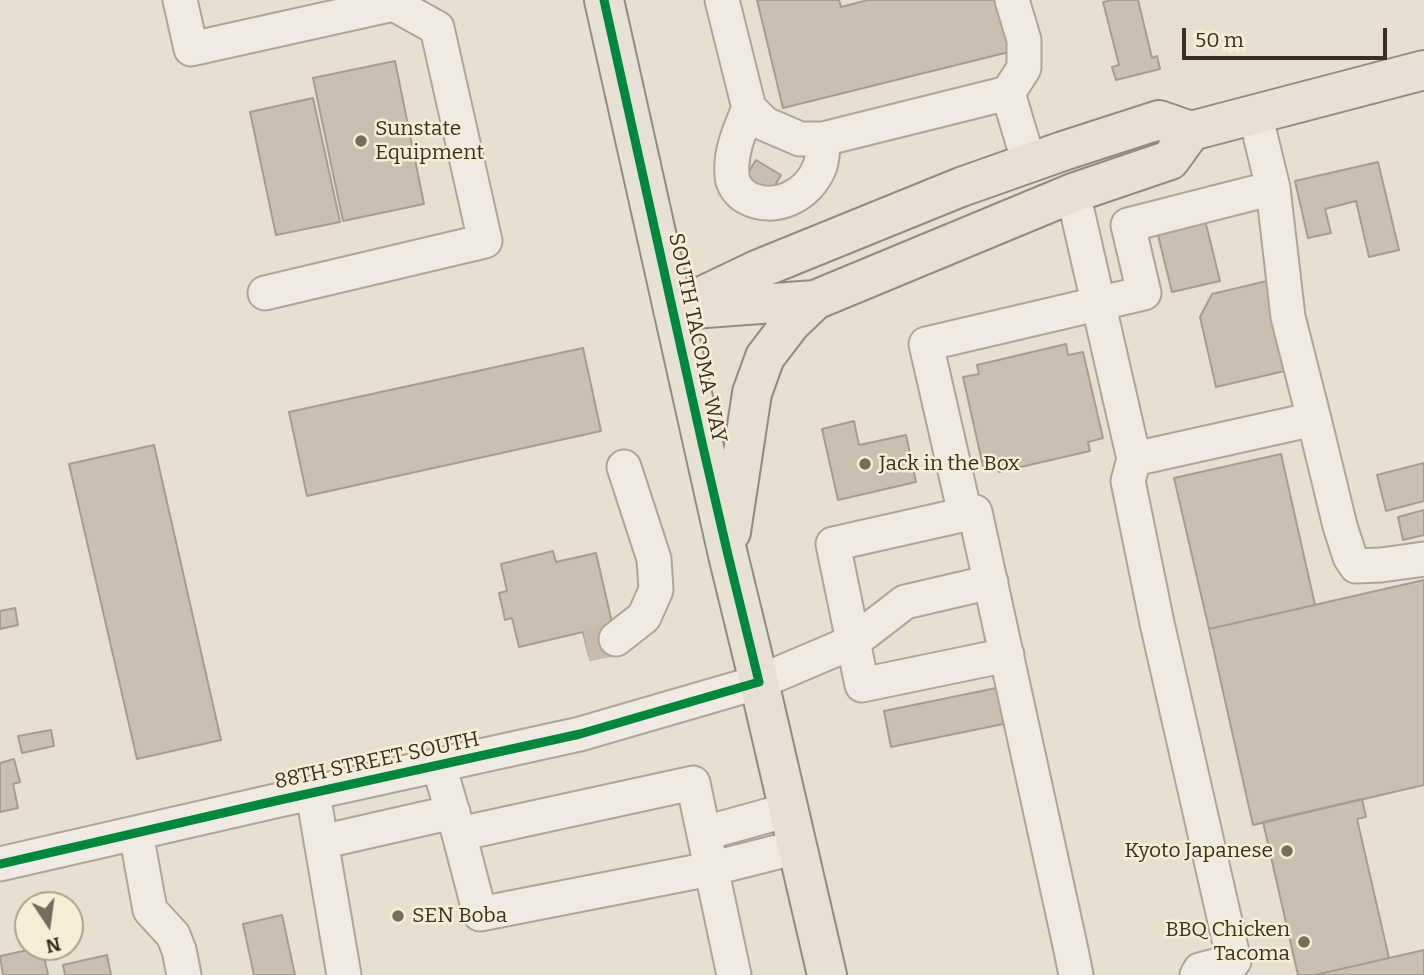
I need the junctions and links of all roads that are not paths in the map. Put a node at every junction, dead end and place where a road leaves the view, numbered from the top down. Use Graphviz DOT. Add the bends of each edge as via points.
graph roads {
  1 [pos="180,0"];
  2 [pos="722,0"];
  3 [pos="1012,0"];
  4 [pos="608,1"];
  5 [pos="394,2"];
  6 [pos="1424,70"];
  7 [pos="1008,93"];
  8 [pos="749,108"];
  9 [pos="1255,114"];
  10 [pos="1191,131"];
  11 [pos="823,139"];
  12 [pos="1029,163"];
  13 [pos="1273,188"];
  14 [pos="1073,193"];
  15 [pos="265,293"];
  16 [pos="815,300"];
  17 [pos="1099,304"];
  18 [pos="673,310"];
  19 [pos="1314,419"];
  20 [pos="1134,458"];
  21 [pos="624,467"];
  22 [pos="965,514"];
  23 [pos="728,555"];
  24 [pos="1424,559"];
  25 [pos="991,582"];
  26 [pos="615,639"];
  27 [pos="853,642"];
  28 [pos="1007,655"];
  29 [pos="760,682"];
  30 [pos="439,766"];
  31 [pos="313,793"];
  32 [pos="788,810"];
  33 [pos="456,823"];
  34 [pos="136,833"];
  35 [pos="705,833"];
  36 [pos="321,842"];
  37 [pos="797,847"];
  38 [pos="0,864"];
  39 [pos="710,869"];
  40 [pos="184,975"];
  41 [pos="344,975"];
  42 [pos="734,975"];
  43 [pos="827,975"];
  44 [pos="1076,975"];
  45 [pos="1197,975"];
  1 -- 5 [label="street" via="191,49"];
  2 -- 8 [label="street"];
  3 -- 7 [label="street" via="1024,40 1024,68"];
  4 -- 18 [label="main road, SOUTH TACOMA WAY"];
  5 -- 15 [label="street" via="437,27 485,241"];
  6 -- 9 [label="main road"];
  7 -- 11 [label="street"];
  7 -- 12 [label="street"];
  8 -- 11 [label="street" via="765,124 800,139"];
  8 -- 11 [label="street" via="734,145 732,178 740,193 756,203 783,201 806,188 820,165"];
  9 -- 10 [label="main road"];
  9 -- 13 [label="street"];
  10 -- 12 [label="main road" via="1160,120"];
  10 -- 14 [label="main road" via="1170,160"];
  12 -- 18 [label="main road" via="759,269"];
  13 -- 17 [label="street" via="1128,225 1144,292"];
  13 -- 19 [label="street" via="1289,317"];
  14 -- 16 [label="main road"];
  14 -- 17 [label="street"];
  16 -- 18 [label="main road"];
  16 -- 23 [label="main road" via="765,357 752,393"];
  17 -- 20 [label="street"];
  17 -- 22 [label="street" via="926,344"];
  18 -- 23 [label="main road, SOUTH TACOMA WAY"];
  19 -- 20 [label="street"];
  19 -- 24 [label="street" via="1339,526 1356,566"];
  20 -- 45 [label="street" via="1128,481 1234,961 1200,970"];
  21 -- 26 [label="street" via="654,559 656,590 644,618"];
  22 -- 25 [label="street" via="975,512"];
  22 -- 27 [label="street" via="833,544"];
  23 -- 29 [label="main road, SOUTH TACOMA WAY"];
  25 -- 27 [label="street, 88TH STREET SOUTH" via="905,602"];
  25 -- 28 [label="street"];
  27 -- 28 [label="street" via="862,685"];
  27 -- 29 [label="street, 88TH STREET SOUTH"];
  28 -- 44 [label="street"];
  29 -- 30 [label="street, 88TH STREET SOUTH" via="580,734"];
  29 -- 32 [label="main road, SOUTH TACOMA WAY"];
  30 -- 31 [label="street, 88TH STREET SOUTH"];
  30 -- 33 [label="street"];
  31 -- 34 [label="street, 88TH STREET SOUTH"];
  31 -- 36 [label="street"];
  32 -- 35 [label="street"];
  32 -- 37 [label="main road, SOUTH TACOMA WAY"];
  33 -- 35 [label="street" via="693,783"];
  33 -- 36 [label="street"];
  33 -- 39 [label="street" via="480,914"];
  34 -- 38 [label="street, 88TH STREET SOUTH"];
  34 -- 40 [label="street" via="150,910 173,936"];
  35 -- 39 [label="street"];
  36 -- 41 [label="street"];
  37 -- 39 [label="street"];
  37 -- 43 [label="main road, SOUTH TACOMA WAY"];
  39 -- 42 [label="street"];
}
